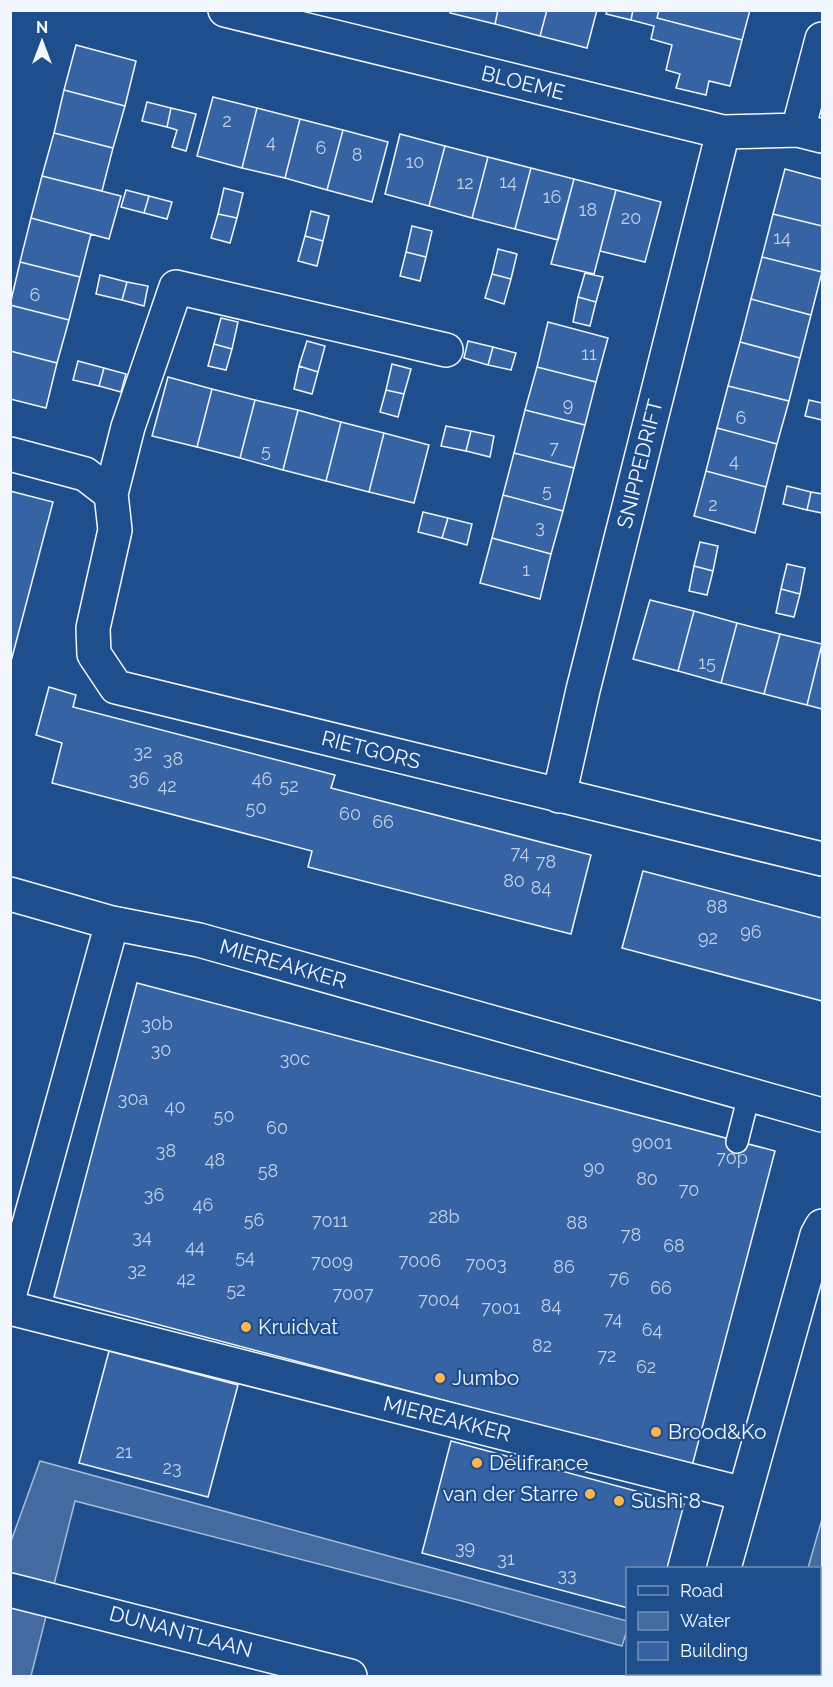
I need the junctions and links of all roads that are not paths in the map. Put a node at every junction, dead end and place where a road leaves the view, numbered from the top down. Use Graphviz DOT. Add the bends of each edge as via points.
graph roads {
  1 [pos="225,10"];
  2 [pos="822,39"];
  3 [pos="723,132"];
  4 [pos="810,133"];
  5 [pos="446,350"];
  6 [pos="10,454"];
  7 [pos="111,494"];
  8 [pos="559,796"];
  9 [pos="822,859"];
  10 [pos="10,894"];
  11 [pos="112,923"];
  12 [pos="749,1095"];
  13 [pos="822,1115"];
  14 [pos="737,1142"];
  15 [pos="822,1226"];
  16 [pos="10,1293"];
  17 [pos="10,1308"];
  18 [pos="744,1494"];
  19 [pos="725,1567"];
  20 [pos="10,1590"];
  21 [pos="303,1670"];
  22 [pos="350,1677"];
  1 -- 3 [label="street, BLOEME"];
  2 -- 4 [label="street"];
  3 -- 4 [label="street, BLOEME"];
  3 -- 8 [label="street, SNIPPEDRIFT"];
  5 -- 7 [label="street, RIETGORS" via="176,287 128,427"];
  6 -- 7 [label="street" via="85,474"];
  7 -- 8 [label="street, RIETGORS" via="115,531 93,628 94,654 116,687"];
  8 -- 9 [label="street, RIETGORS"];
  10 -- 11 [label="street, MIEREAKKER"];
  11 -- 12 [label="street, MIEREAKKER" via="199,940"];
  11 -- 16 [label="street"];
  12 -- 13 [label="street, MIEREAKKER"];
  12 -- 14 [label="lane"];
  15 -- 18 [label="street"];
  17 -- 18 [label="street, MIEREAKKER"];
  18 -- 19 [label="street"];
  20 -- 21 [label="street, DUNANTLAAN"];
  21 -- 22 [label="street, DUNANTLAAN"];
}
